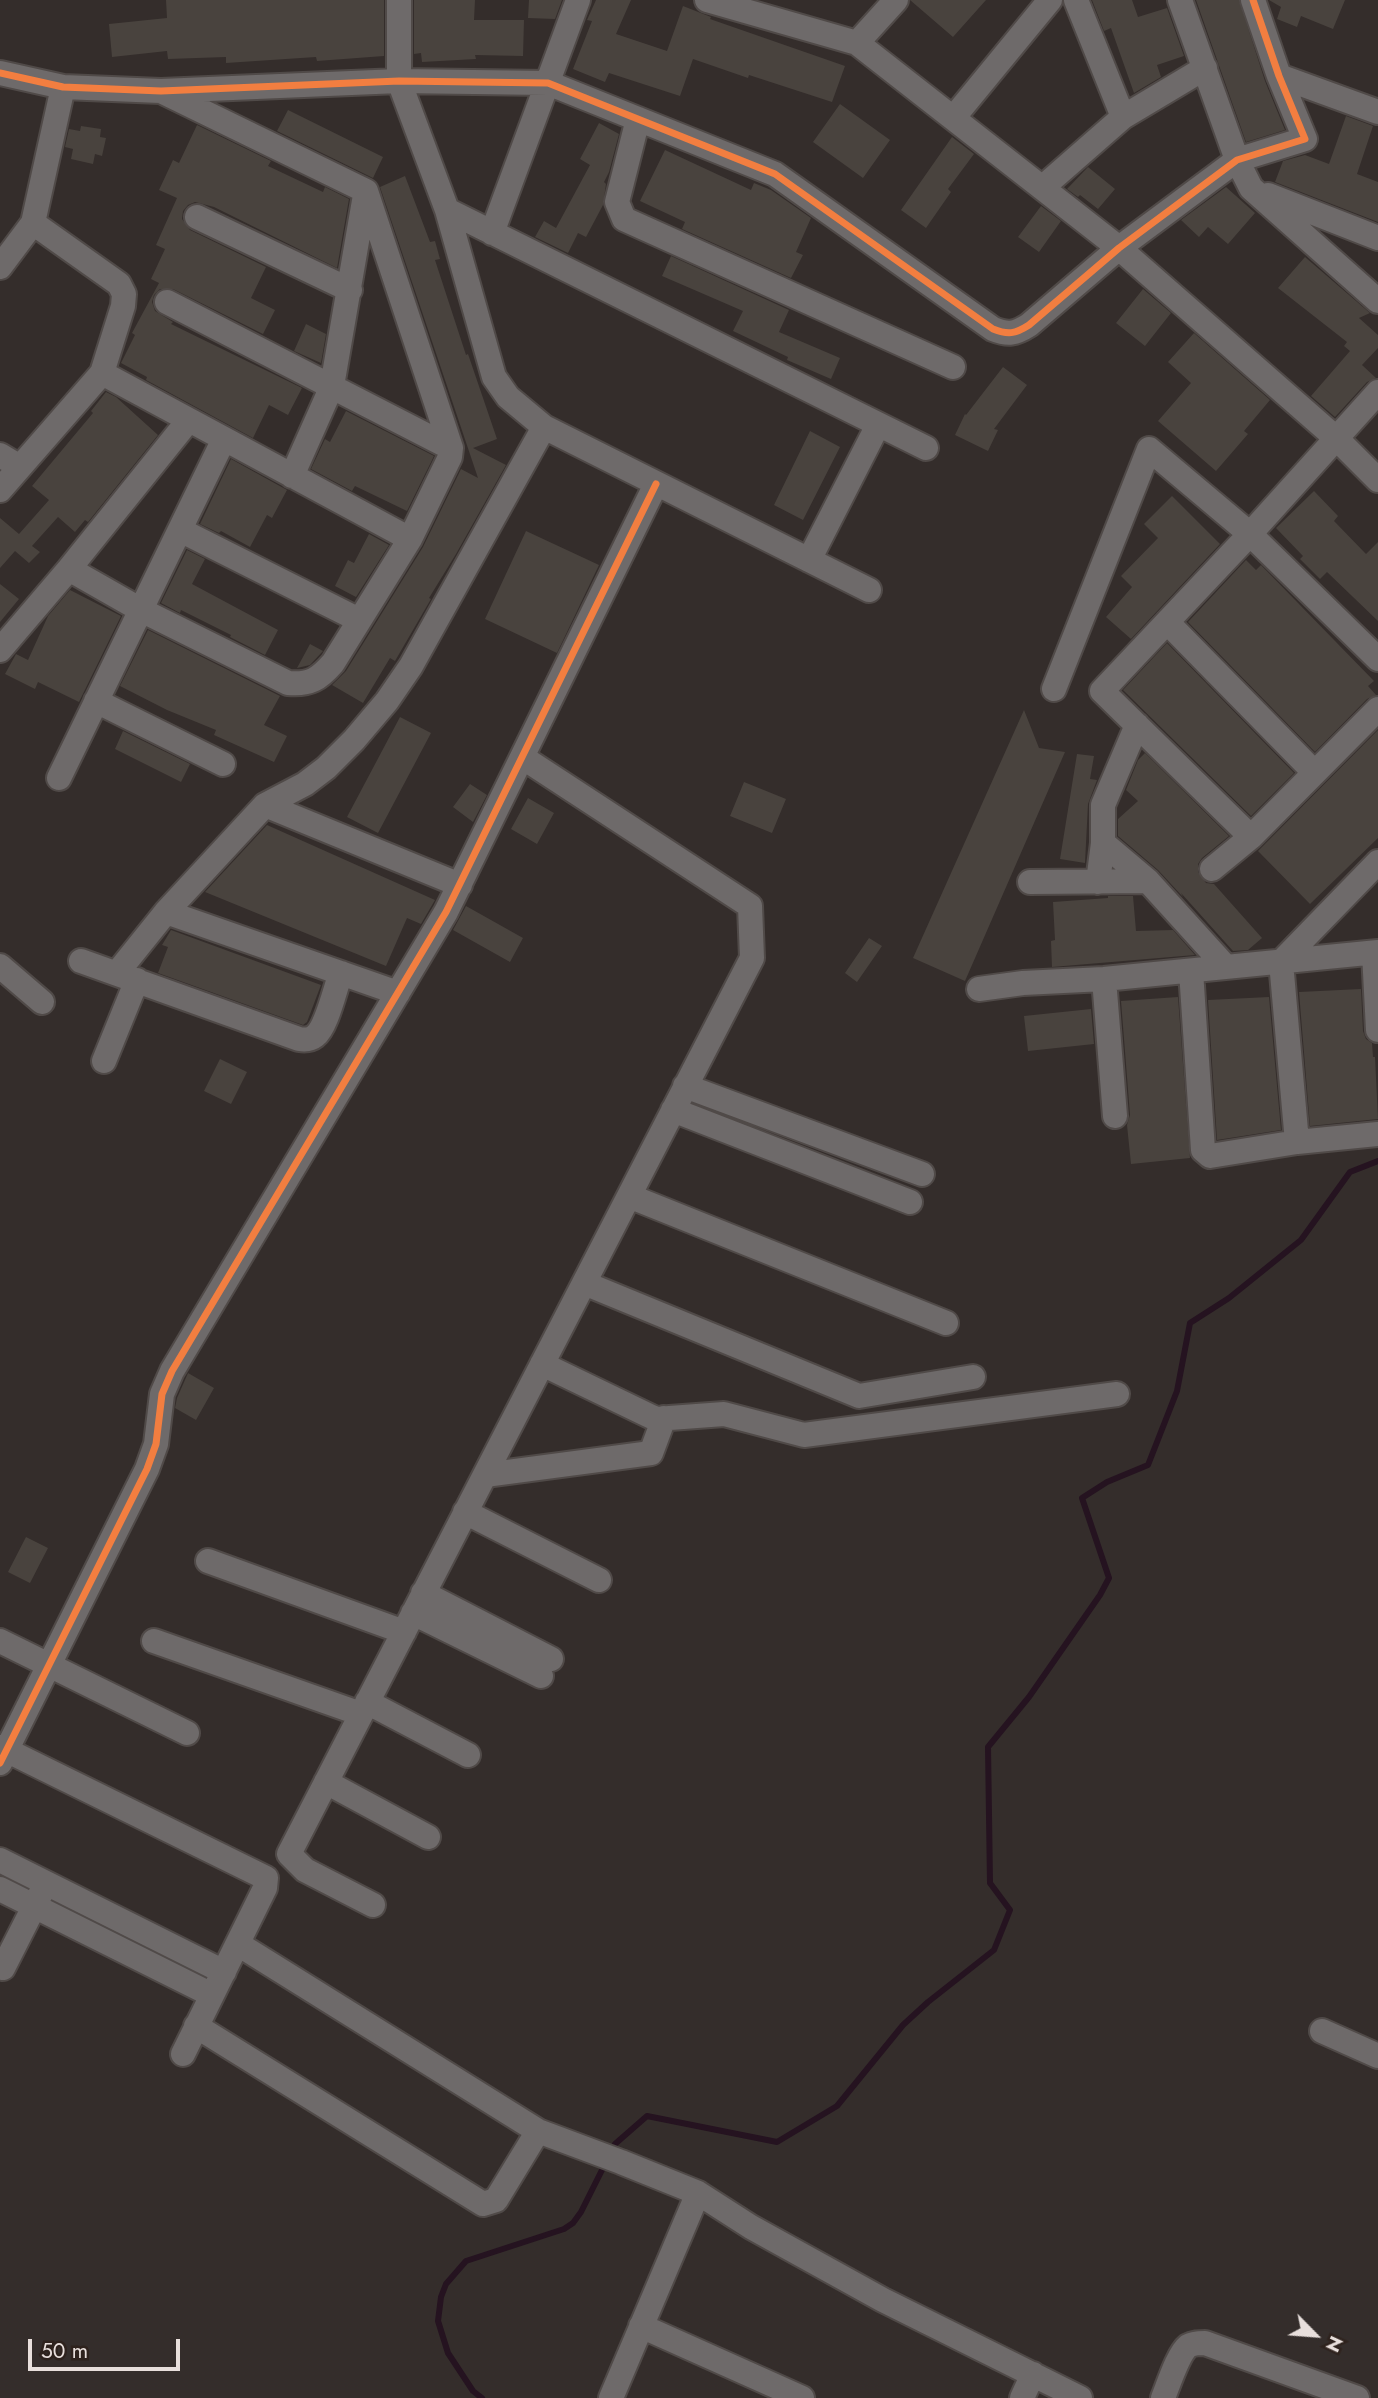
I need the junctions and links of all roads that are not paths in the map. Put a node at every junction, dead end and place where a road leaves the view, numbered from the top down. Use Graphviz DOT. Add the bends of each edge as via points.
graph roads {
  1 [pos="399,0"];
  2 [pos="578,0"];
  3 [pos="707,0"];
  4 [pos="896,0"];
  5 [pos="1050,0"];
  6 [pos="1076,0"];
  7 [pos="1180,0"];
  8 [pos="1253,0"];
  9 [pos="857,43"];
  10 [pos="1205,68"];
  11 [pos="0,73"];
  12 [pos="1279,76"];
  13 [pos="399,80"];
  14 [pos="548,83"];
  15 [pos="63,87"];
  16 [pos="161,91"];
  17 [pos="1378,112"];
  18 [pos="954,117"];
  19 [pos="1123,117"];
  20 [pos="638,119"];
  21 [pos="1237,160"];
  22 [pos="1043,187"];
  23 [pos="1251,188"];
  24 [pos="366,191"];
  25 [pos="447,210"];
  26 [pos="197,216"];
  27 [pos="33,223"];
  28 [pos="492,233"];
  29 [pos="1378,238"];
  30 [pos="1119,248"];
  31 [pos="0,267"];
  32 [pos="350,290"];
  33 [pos="1378,301"];
  34 [pos="167,302"];
  35 [pos="953,367"];
  36 [pos="102,373"];
  37 [pos="332,386"];
  38 [pos="1378,392"];
  39 [pos="188,421"];
  40 [pos="878,425"];
  41 [pos="544,427"];
  42 [pos="224,439"];
  43 [pos="1337,439"];
  44 [pos="451,448"];
  45 [pos="926,448"];
  46 [pos="10,461"];
  47 [pos="292,476"];
  48 [pos="1378,480"];
  49 [pos="656,484"];
  50 [pos="0,490"];
  51 [pos="180,530"];
  52 [pos="1250,534"];
  53 [pos="410,540"];
  54 [pos="809,560"];
  55 [pos="69,569"];
  56 [pos="869,590"];
  57 [pos="141,610"];
  58 [pos="359,620"];
  59 [pos="1167,622"];
  60 [pos="0,650"];
  61 [pos="1378,659"];
  62 [pos="1054,689"];
  63 [pos="96,701"];
  64 [pos="1378,709"];
  65 [pos="1137,725"];
  66 [pos="522,757"];
  67 [pos="223,764"];
  68 [pos="1314,772"];
  69 [pos="59,778"];
  70 [pos="265,806"];
  71 [pos="1251,837"];
  72 [pos="1103,844"];
  73 [pos="1378,862"];
  74 [pos="1212,869"];
  75 [pos="1148,881"];
  76 [pos="1030,882"];
  77 [pos="1098,882"];
  78 [pos="460,885"];
  79 [pos="166,912"];
  80 [pos="1376,952"];
  81 [pos="81,961"];
  82 [pos="1281,962"];
  83 [pos="0,966"];
  84 [pos="1226,967"];
  85 [pos="1191,971"];
  86 [pos="341,973"];
  87 [pos="127,976"];
  88 [pos="1104,979"];
  89 [pos="979,989"];
  90 [pos="398,993"];
  91 [pos="42,1002"];
  92 [pos="1378,1030"];
  93 [pos="104,1061"];
  94 [pos="685,1086"];
  95 [pos="673,1110"];
  96 [pos="1115,1116"];
  97 [pos="1378,1134"];
  98 [pos="1297,1142"];
  99 [pos="922,1174"];
  100 [pos="629,1196"];
  101 [pos="910,1202"];
  102 [pos="584,1283"];
  103 [pos="946,1323"];
  104 [pos="542,1364"];
  105 [pos="973,1377"];
  106 [pos="1117,1394"];
  107 [pos="664,1418"];
  108 [pos="485,1475"];
  109 [pos="465,1512"];
  110 [pos="208,1561"];
  111 [pos="599,1580"];
  112 [pos="413,1613"];
  113 [pos="0,1641"];
  114 [pos="154,1641"];
  115 [pos="48,1664"];
  116 [pos="546,1668"];
  117 [pos="364,1708"];
  118 [pos="187,1732"];
  119 [pos="2,1753"];
  120 [pos="468,1755"];
  121 [pos="326,1782"];
  122 [pos="428,1837"];
  123 [pos="0,1860"];
  124 [pos="46,1883"];
  125 [pos="0,1889"];
  126 [pos="373,1905"];
  127 [pos="34,1906"];
  128 [pos="238,1944"];
  129 [pos="4,1968"];
  130 [pos="224,1972"];
  131 [pos="212,1995"];
  132 [pos="196,2026"];
  133 [pos="1322,2031"];
  134 [pos="183,2054"];
  135 [pos="1378,2056"];
  136 [pos="538,2131"];
  137 [pos="698,2193"];
  138 [pos="642,2326"];
  139 [pos="1033,2374"];
  140 [pos="611,2398"];
  141 [pos="802,2398"];
  142 [pos="1022,2398"];
  143 [pos="1080,2398"];
  144 [pos="1163,2398"];
  145 [pos="1357,2398"];
  1 -- 13 [label="street"];
  2 -- 14 [label="street"];
  3 -- 9 [label="street"];
  4 -- 9 [label="street"];
  5 -- 18 [label="street"];
  6 -- 19 [label="street"];
  7 -- 10 [label="street"];
  8 -- 12 [label="street"];
  9 -- 18 [label="street"];
  10 -- 19 [label="street"];
  10 -- 21 [label="street"];
  11 -- 15 [label="street"];
  12 -- 17 [label="street"];
  12 -- 21 [label="street" via="1305,139"];
  13 -- 14 [label="street"];
  13 -- 16 [label="street"];
  13 -- 25 [label="street"];
  14 -- 20 [label="street"];
  14 -- 28 [label="street"];
  15 -- 16 [label="street"];
  15 -- 27 [label="street"];
  16 -- 24 [label="street"];
  18 -- 22 [label="street"];
  19 -- 22 [label="street"];
  20 -- 30 [label="street" via="775,174 1007,335 1029,325"];
  20 -- 35 [label="street" via="617,202 624,219"];
  21 -- 23 [label="street"];
  21 -- 30 [label="street"];
  22 -- 30 [label="street"];
  23 -- 29 [label="street"];
  23 -- 33 [label="street"];
  24 -- 32 [label="street"];
  24 -- 44 [label="street"];
  25 -- 28 [label="street"];
  25 -- 41 [label="street" via="494,377 508,397"];
  26 -- 32 [label="street"];
  27 -- 31 [label="street"];
  27 -- 36 [label="street" via="119,284 124,294"];
  28 -- 40 [label="street"];
  30 -- 43 [label="street"];
  32 -- 37 [label="street"];
  34 -- 37 [label="street"];
  36 -- 39 [label="street"];
  36 -- 46 [label="street"];
  37 -- 44 [label="street"];
  37 -- 47 [label="street"];
  38 -- 43 [label="street"];
  39 -- 42 [label="street"];
  39 -- 55 [label="street"];
  40 -- 45 [label="street"];
  40 -- 54 [label="street"];
  41 -- 49 [label="street"];
  41 -- 70 [label="street" via="387,701 326,768"];
  42 -- 47 [label="street"];
  42 -- 51 [label="street"];
  43 -- 48 [label="street"];
  43 -- 52 [label="street"];
  44 -- 53 [label="street"];
  46 -- 50 [label="street"];
  47 -- 53 [label="street"];
  49 -- 54 [label="street"];
  49 -- 66 [label="street"];
  51 -- 57 [label="street"];
  51 -- 58 [label="street"];
  52 -- 59 [label="street"];
  52 -- 61 [label="street"];
  52 -- 62 [label="street" via="1149,449"];
  53 -- 58 [label="street"];
  54 -- 56 [label="street"];
  55 -- 57 [label="street"];
  55 -- 60 [label="street"];
  57 -- 58 [label="street" via="288,684 303,685 328,669"];
  57 -- 63 [label="street"];
  59 -- 65 [label="street" via="1102,691"];
  59 -- 68 [label="street"];
  63 -- 67 [label="street"];
  63 -- 69 [label="street"];
  64 -- 68 [label="street"];
  65 -- 71 [label="street"];
  65 -- 72 [label="street" via="1103,805"];
  66 -- 78 [label="street"];
  66 -- 94 [label="street" via="750,906 752,958"];
  68 -- 71 [label="street"];
  70 -- 78 [label="street"];
  70 -- 79 [label="street"];
  71 -- 74 [label="street"];
  72 -- 75 [label="street"];
  72 -- 77 [label="street"];
  73 -- 82 [label="street"];
  75 -- 77 [label="street"];
  75 -- 84 [label="street"];
  76 -- 77 [label="street"];
  78 -- 90 [label="street"];
  79 -- 86 [label="street"];
  79 -- 87 [label="street"];
  80 -- 82 [label="street"];
  80 -- 92 [label="street"];
  81 -- 87 [label="street"];
  82 -- 84 [label="street"];
  82 -- 98 [label="street"];
  83 -- 91 [label="street"];
  84 -- 85 [label="street"];
  85 -- 88 [label="street"];
  85 -- 98 [label="street" via="1203,1150 1210,1156"];
  86 -- 87 [label="street" via="322,1027 307,1040"];
  86 -- 90 [label="street"];
  87 -- 93 [label="street"];
  88 -- 89 [label="street"];
  88 -- 96 [label="street"];
  90 -- 115 [label="street" via="172,1371 162,1394 156,1444 147,1469"];
  94 -- 95 [label="street"];
  94 -- 99 [label="street"];
  95 -- 100 [label="street"];
  95 -- 101 [label="street"];
  97 -- 98 [label="street"];
  100 -- 102 [label="street"];
  100 -- 103 [label="street"];
  102 -- 104 [label="street"];
  102 -- 105 [label="street" via="859,1396"];
  104 -- 107 [label="street" via="656,1419"];
  104 -- 108 [label="street"];
  106 -- 107 [label="street" via="804,1435 724,1414"];
  107 -- 108 [label="street" via="651,1454"];
  108 -- 109 [label="street"];
  109 -- 111 [label="street"];
  109 -- 112 [label="street"];
  110 -- 112 [label="street"];
  112 -- 116 [label="street"];
  112 -- 117 [label="street"];
  113 -- 115 [label="street"];
  114 -- 117 [label="street"];
  115 -- 118 [label="street"];
  115 -- 119 [label="street"];
  117 -- 120 [label="street"];
  117 -- 121 [label="street"];
  119 -- 128 [label="street" via="266,1878"];
  121 -- 122 [label="street"];
  121 -- 126 [label="street" via="289,1854 305,1870"];
  123 -- 124 [label="street"];
  124 -- 127 [label="street"];
  124 -- 130 [label="street"];
  125 -- 127 [label="street"];
  127 -- 129 [label="street"];
  127 -- 131 [label="street"];
  128 -- 130 [label="street"];
  128 -- 136 [label="street"];
  130 -- 131 [label="street"];
  131 -- 132 [label="street"];
  132 -- 134 [label="street"];
  132 -- 136 [label="street" via="483,2204 496,2200"];
  133 -- 135 [label="street"];
  136 -- 137 [label="street"];
  137 -- 138 [label="street"];
  137 -- 139 [label="street" via="883,2300"];
  138 -- 140 [label="street"];
  138 -- 141 [label="street"];
  139 -- 142 [label="street"];
  139 -- 143 [label="street"];
  144 -- 145 [label="street" via="1182,2354 1196,2343"];
}
